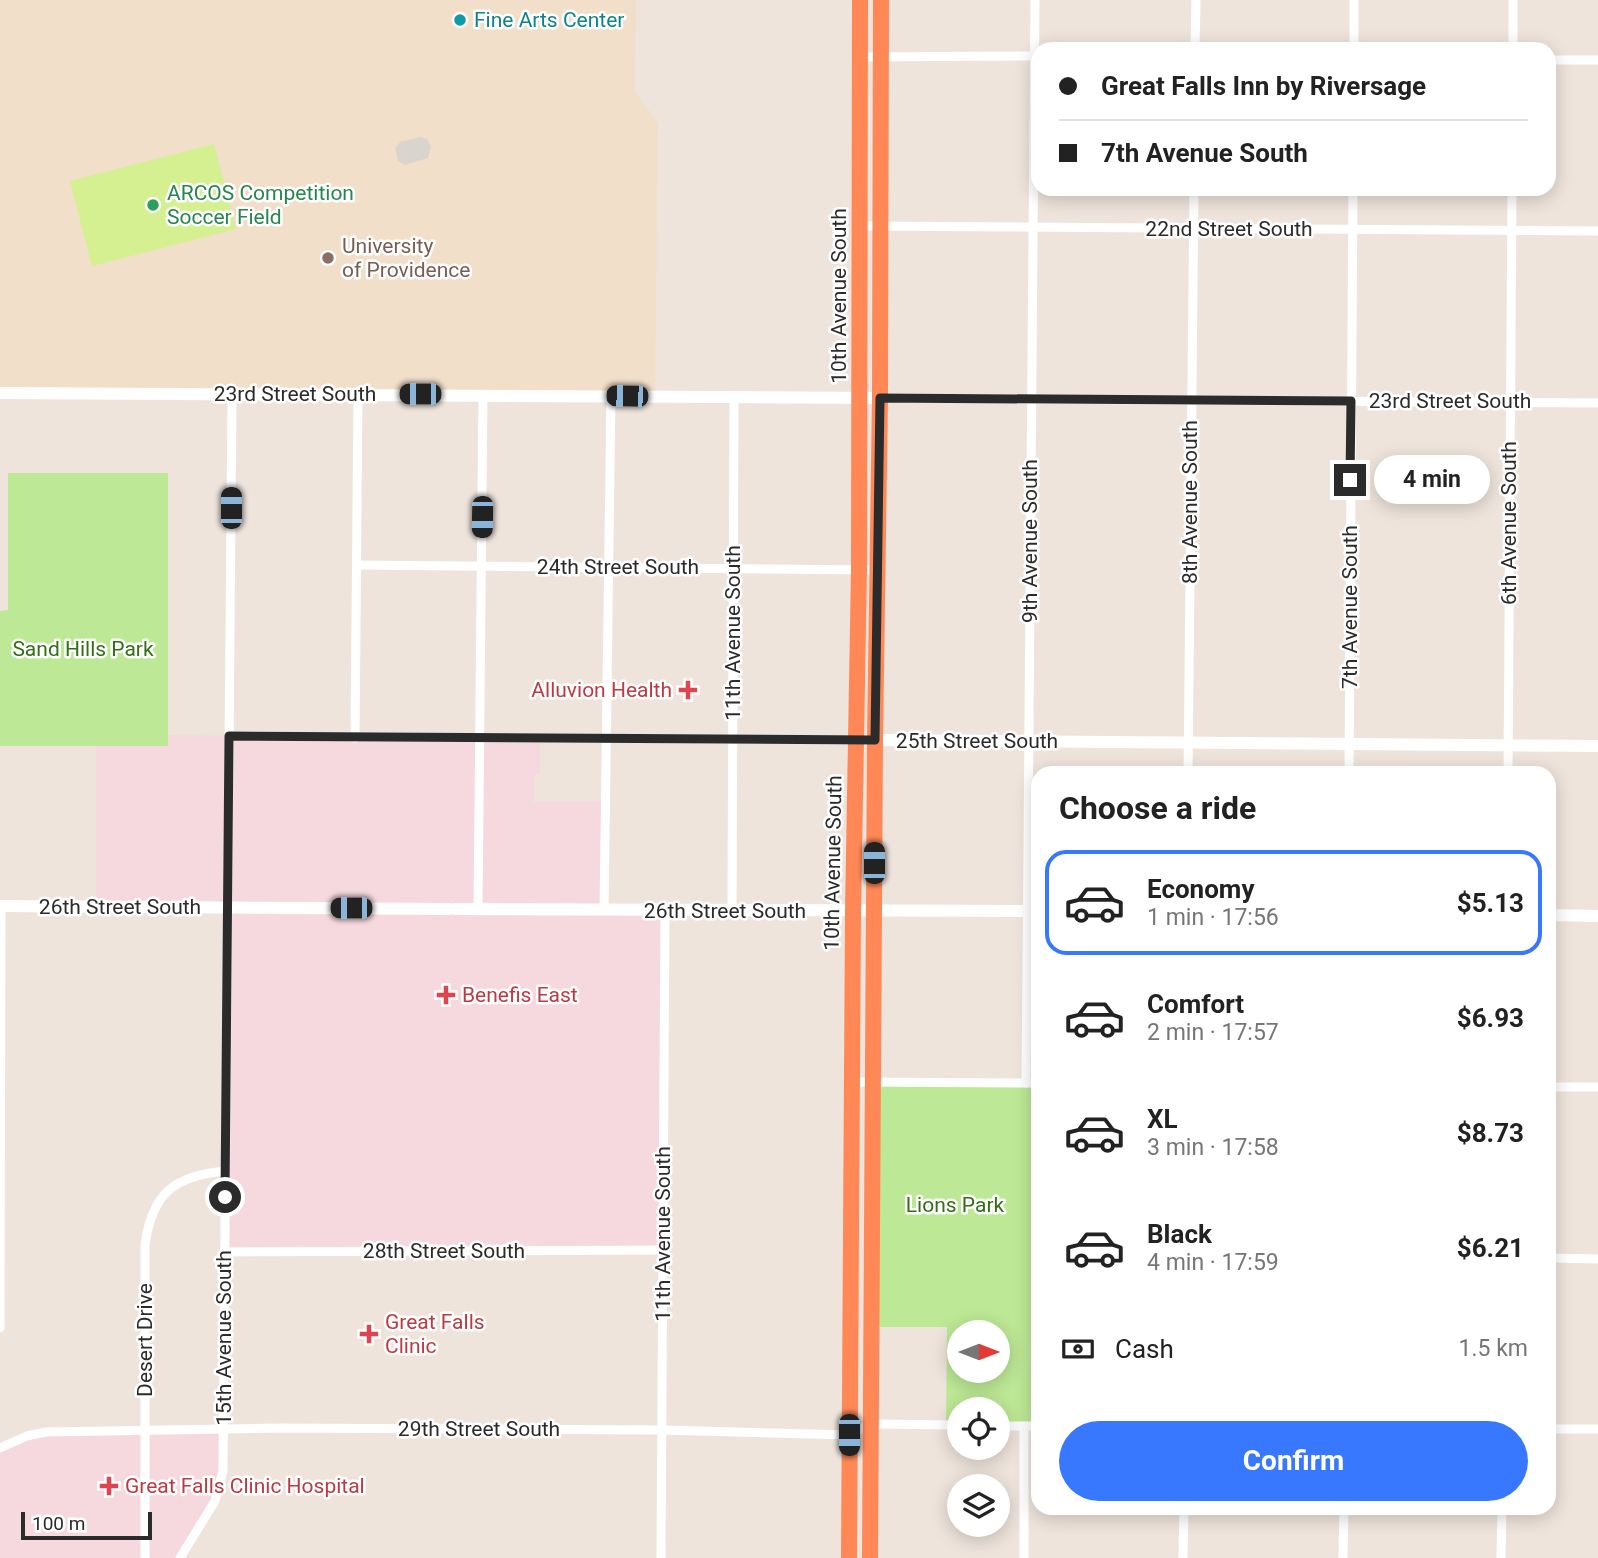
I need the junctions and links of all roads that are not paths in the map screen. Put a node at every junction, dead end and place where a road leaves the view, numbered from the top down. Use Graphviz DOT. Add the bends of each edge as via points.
graph roads {
  1 [pos="860,0"];
  2 [pos="881,0"];
  3 [pos="1035,0"];
  4 [pos="1196,0"];
  5 [pos="1354,0"];
  6 [pos="1513,0"];
  7 [pos="1036,42"];
  8 [pos="1195,42"];
  9 [pos="1354,42"];
  10 [pos="1513,42"];
  11 [pos="1031,56"];
  12 [pos="859,57"];
  13 [pos="880,57"];
  14 [pos="1556,60"];
  15 [pos="1598,60"];
  16 [pos="1034,196"];
  17 [pos="1194,196"];
  18 [pos="1353,196"];
  19 [pos="1512,196"];
  20 [pos="860,226"];
  21 [pos="880,226"];
  22 [pos="1034,226"];
  23 [pos="1353,229"];
  24 [pos="1193,230"];
  25 [pos="1511,231"];
  26 [pos="1598,231"];
  27 [pos="0,393"];
  28 [pos="232,393"];
  29 [pos="358,394"];
  30 [pos="484,395"];
  31 [pos="611,395"];
  32 [pos="734,397"];
  33 [pos="860,398"];
  34 [pos="880,398"];
  35 [pos="1031,398"];
  36 [pos="1191,398"];
  37 [pos="1351,401"];
  38 [pos="1510,402"];
  39 [pos="1598,403"];
  40 [pos="357,565"];
  41 [pos="481,566"];
  42 [pos="608,568"];
  43 [pos="734,568"];
  44 [pos="859,569"];
  45 [pos="879,570"];
  46 [pos="229,736"];
  47 [pos="355,738"];
  48 [pos="606,738"];
  49 [pos="480,739"];
  50 [pos="733,740"];
  51 [pos="875,740"];
  52 [pos="856,741"];
  53 [pos="1029,741"];
  54 [pos="1188,742"];
  55 [pos="1350,743"];
  56 [pos="1508,745"];
  57 [pos="1598,746"];
  58 [pos="1188,766"];
  59 [pos="1349,766"];
  60 [pos="1508,766"];
  61 [pos="1031,826"];
  62 [pos="1,906"];
  63 [pos="228,908"];
  64 [pos="478,909"];
  65 [pos="604,910"];
  66 [pos="665,910"];
  67 [pos="732,911"];
  68 [pos="1031,911"];
  69 [pos="853,912"];
  70 [pos="874,912"];
  71 [pos="1556,915"];
  72 [pos="1598,916"];
  73 [pos="1031,960"];
  74 [pos="0,988"];
  75 [pos="873,1081"];
  76 [pos="853,1082"];
  77 [pos="1026,1083"];
  78 [pos="1031,1083"];
  79 [pos="1556,1087"];
  80 [pos="1598,1087"];
  81 [pos="0,1117"];
  82 [pos="225,1171"];
  83 [pos="0,1248"];
  84 [pos="663,1250"];
  85 [pos="225,1252"];
  86 [pos="1556,1258"];
  87 [pos="1598,1259"];
  88 [pos="0,1328"];
  89 [pos="872,1424"];
  90 [pos="947,1425"];
  91 [pos="1010,1426"];
  92 [pos="1024,1426"];
  93 [pos="1031,1426"];
  94 [pos="1556,1429"];
  95 [pos="1598,1429"];
  96 [pos="223,1430"];
  97 [pos="661,1430"];
  98 [pos="145,1431"];
  99 [pos="849,1435"];
  100 [pos="0,1448"];
  101 [pos="1184,1515"];
  102 [pos="1344,1515"];
  103 [pos="1502,1515"];
  104 [pos="145,1558"];
  105 [pos="180,1558"];
  106 [pos="661,1558"];
  107 [pos="849,1558"];
  108 [pos="870,1558"];
  109 [pos="1024,1558"];
  110 [pos="1183,1558"];
  111 [pos="1343,1558"];
  112 [pos="1502,1558"];
  1 -- 12 [label="highway, 10th Avenue South"];
  2 -- 13 [label="highway, 10th Avenue South"];
  3 -- 7 [label="street, 9th Avenue South"];
  4 -- 8 [label="street"];
  5 -- 9 [label="street"];
  6 -- 10 [label="street"];
  11 -- 13 [label="street"];
  12 -- 13 [label="street"];
  12 -- 20 [label="highway, 10th Avenue South"];
  13 -- 21 [label="highway, 10th Avenue South"];
  14 -- 15 [label="street"];
  16 -- 22 [label="street, 9th Avenue South"];
  17 -- 24 [label="street, 8th Avenue South"];
  18 -- 23 [label="street, 7th Avenue South"];
  19 -- 25 [label="street, 6th Avenue South"];
  20 -- 21 [label="street, 22nd Street South"];
  20 -- 33 [label="highway, 10th Avenue South"];
  21 -- 22 [label="street, 22nd Street South"];
  21 -- 34 [label="highway, 10th Avenue South"];
  22 -- 24 [label="street, 22nd Street South"];
  22 -- 35 [label="street, 9th Avenue South"];
  23 -- 24 [label="street, 22nd Street South"];
  23 -- 25 [label="street, 22nd Street South"];
  23 -- 37 [label="street, 7th Avenue South"];
  24 -- 36 [label="street, 8th Avenue South"];
  25 -- 26 [label="street, 22nd Street South"];
  25 -- 38 [label="street, 6th Avenue South"];
  27 -- 28 [label="street, 23rd Street South"];
  28 -- 29 [label="street, 23rd Street South"];
  28 -- 46 [label="street, 15th Avenue South"];
  29 -- 30 [label="street, 23rd Street South"];
  29 -- 40 [label="street"];
  30 -- 31 [label="street, 23rd Street South"];
  30 -- 41 [label="street"];
  31 -- 32 [label="street, 23rd Street South"];
  31 -- 42 [label="street"];
  32 -- 33 [label="street, 23rd Street South"];
  32 -- 43 [label="street, 11th Avenue South"];
  33 -- 34 [label="street, 23rd Street South"];
  33 -- 44 [label="highway, 10th Avenue South"];
  34 -- 35 [label="street, 23rd Street South"];
  34 -- 45 [label="highway, 10th Avenue South"];
  35 -- 36 [label="street, 23rd Street South"];
  35 -- 53 [label="street, 9th Avenue South"];
  36 -- 37 [label="street, 23rd Street South"];
  36 -- 54 [label="street, 8th Avenue South"];
  37 -- 38 [label="street, 23rd Street South"];
  37 -- 55 [label="street, 7th Avenue South"];
  38 -- 39 [label="street, 23rd Street South"];
  38 -- 56 [label="street, 6th Avenue South"];
  40 -- 41 [label="street, 24th Street South"];
  40 -- 47 [label="street"];
  41 -- 42 [label="street, 24th Street South"];
  41 -- 49 [label="street"];
  42 -- 43 [label="street, 24th Street South"];
  42 -- 48 [label="street"];
  43 -- 44 [label="street, 24th Street South"];
  43 -- 50 [label="street, 11th Avenue South"];
  44 -- 45 [label="street, 24th Street South"];
  44 -- 52 [label="highway, 10th Avenue South"];
  45 -- 51 [label="highway, 10th Avenue South"];
  46 -- 47 [label="street, 25th Street South"];
  46 -- 63 [label="street, 15th Avenue South"];
  47 -- 49 [label="street, 25th Street South"];
  48 -- 49 [label="street, 25th Street South"];
  48 -- 50 [label="street, 25th Street South"];
  48 -- 65 [label="street"];
  49 -- 64 [label="street"];
  50 -- 52 [label="street, 25th Street South"];
  50 -- 67 [label="street, 11th Avenue South"];
  51 -- 52 [label="street, 25th Street South"];
  51 -- 53 [label="street, 25th Street South"];
  51 -- 70 [label="highway, 10th Avenue South"];
  52 -- 69 [label="highway, 10th Avenue South"];
  53 -- 54 [label="street, 25th Street South"];
  53 -- 61 [label="street, 9th Avenue South"];
  54 -- 55 [label="street, 25th Street South"];
  54 -- 58 [label="street, 8th Avenue South"];
  55 -- 56 [label="street, 25th Street South"];
  55 -- 59 [label="street, 7th Avenue South"];
  56 -- 57 [label="street, 25th Street South"];
  56 -- 60 [label="street, 6th Avenue South"];
  62 -- 63 [label="street, 26th Street South"];
  62 -- 74 [label="street"];
  63 -- 64 [label="street, 26th Street South"];
  63 -- 82 [label="street, 15th Avenue South"];
  64 -- 65 [label="street, 26th Street South"];
  65 -- 66 [label="street, 26th Street South"];
  66 -- 67 [label="street, 26th Street South"];
  66 -- 84 [label="street, 11th Avenue South"];
  67 -- 69 [label="street, 26th Street South"];
  68 -- 70 [label="street, 26th Street South"];
  69 -- 70 [label="street, 26th Street South"];
  69 -- 76 [label="highway, 10th Avenue South"];
  70 -- 75 [label="highway, 10th Avenue South"];
  71 -- 72 [label="street"];
  73 -- 77 [label="street, 9th Avenue South"];
  74 -- 81 [label="street"];
  75 -- 76 [label="street"];
  75 -- 77 [label="street"];
  75 -- 89 [label="highway, 10th Avenue South"];
  76 -- 99 [label="highway, 10th Avenue South"];
  77 -- 78 [label="street"];
  79 -- 80 [label="street"];
  81 -- 83 [label="street"];
  82 -- 85 [label="street, 15th Avenue South"];
  82 -- 98 [label="street, Desert Drive" via="200,1173 169,1188 148,1224"];
  83 -- 88 [label="street"];
  84 -- 85 [label="street, 28th Street South"];
  84 -- 97 [label="street, 11th Avenue South"];
  85 -- 96 [label="street, 15th Avenue South"];
  86 -- 87 [label="street"];
  89 -- 90 [label="street, 29th Street South"];
  89 -- 99 [label="street, 29th Street South"];
  89 -- 108 [label="highway, 10th Avenue South"];
  91 -- 92 [label="street"];
  92 -- 93 [label="street"];
  92 -- 109 [label="street"];
  94 -- 95 [label="street"];
  96 -- 97 [label="street, 29th Street South"];
  96 -- 98 [label="street, 29th Street South"];
  96 -- 105 [label="street, 15th Avenue South" via="223,1471 215,1501"];
  97 -- 99 [label="street, 29th Street South"];
  97 -- 106 [label="street, 11th Avenue South"];
  98 -- 100 [label="street, 29th Street South" via="46,1432"];
  98 -- 104 [label="street, Desert Drive"];
  99 -- 107 [label="highway, 10th Avenue South"];
  101 -- 110 [label="street"];
  102 -- 111 [label="street"];
  103 -- 112 [label="street"];
}
